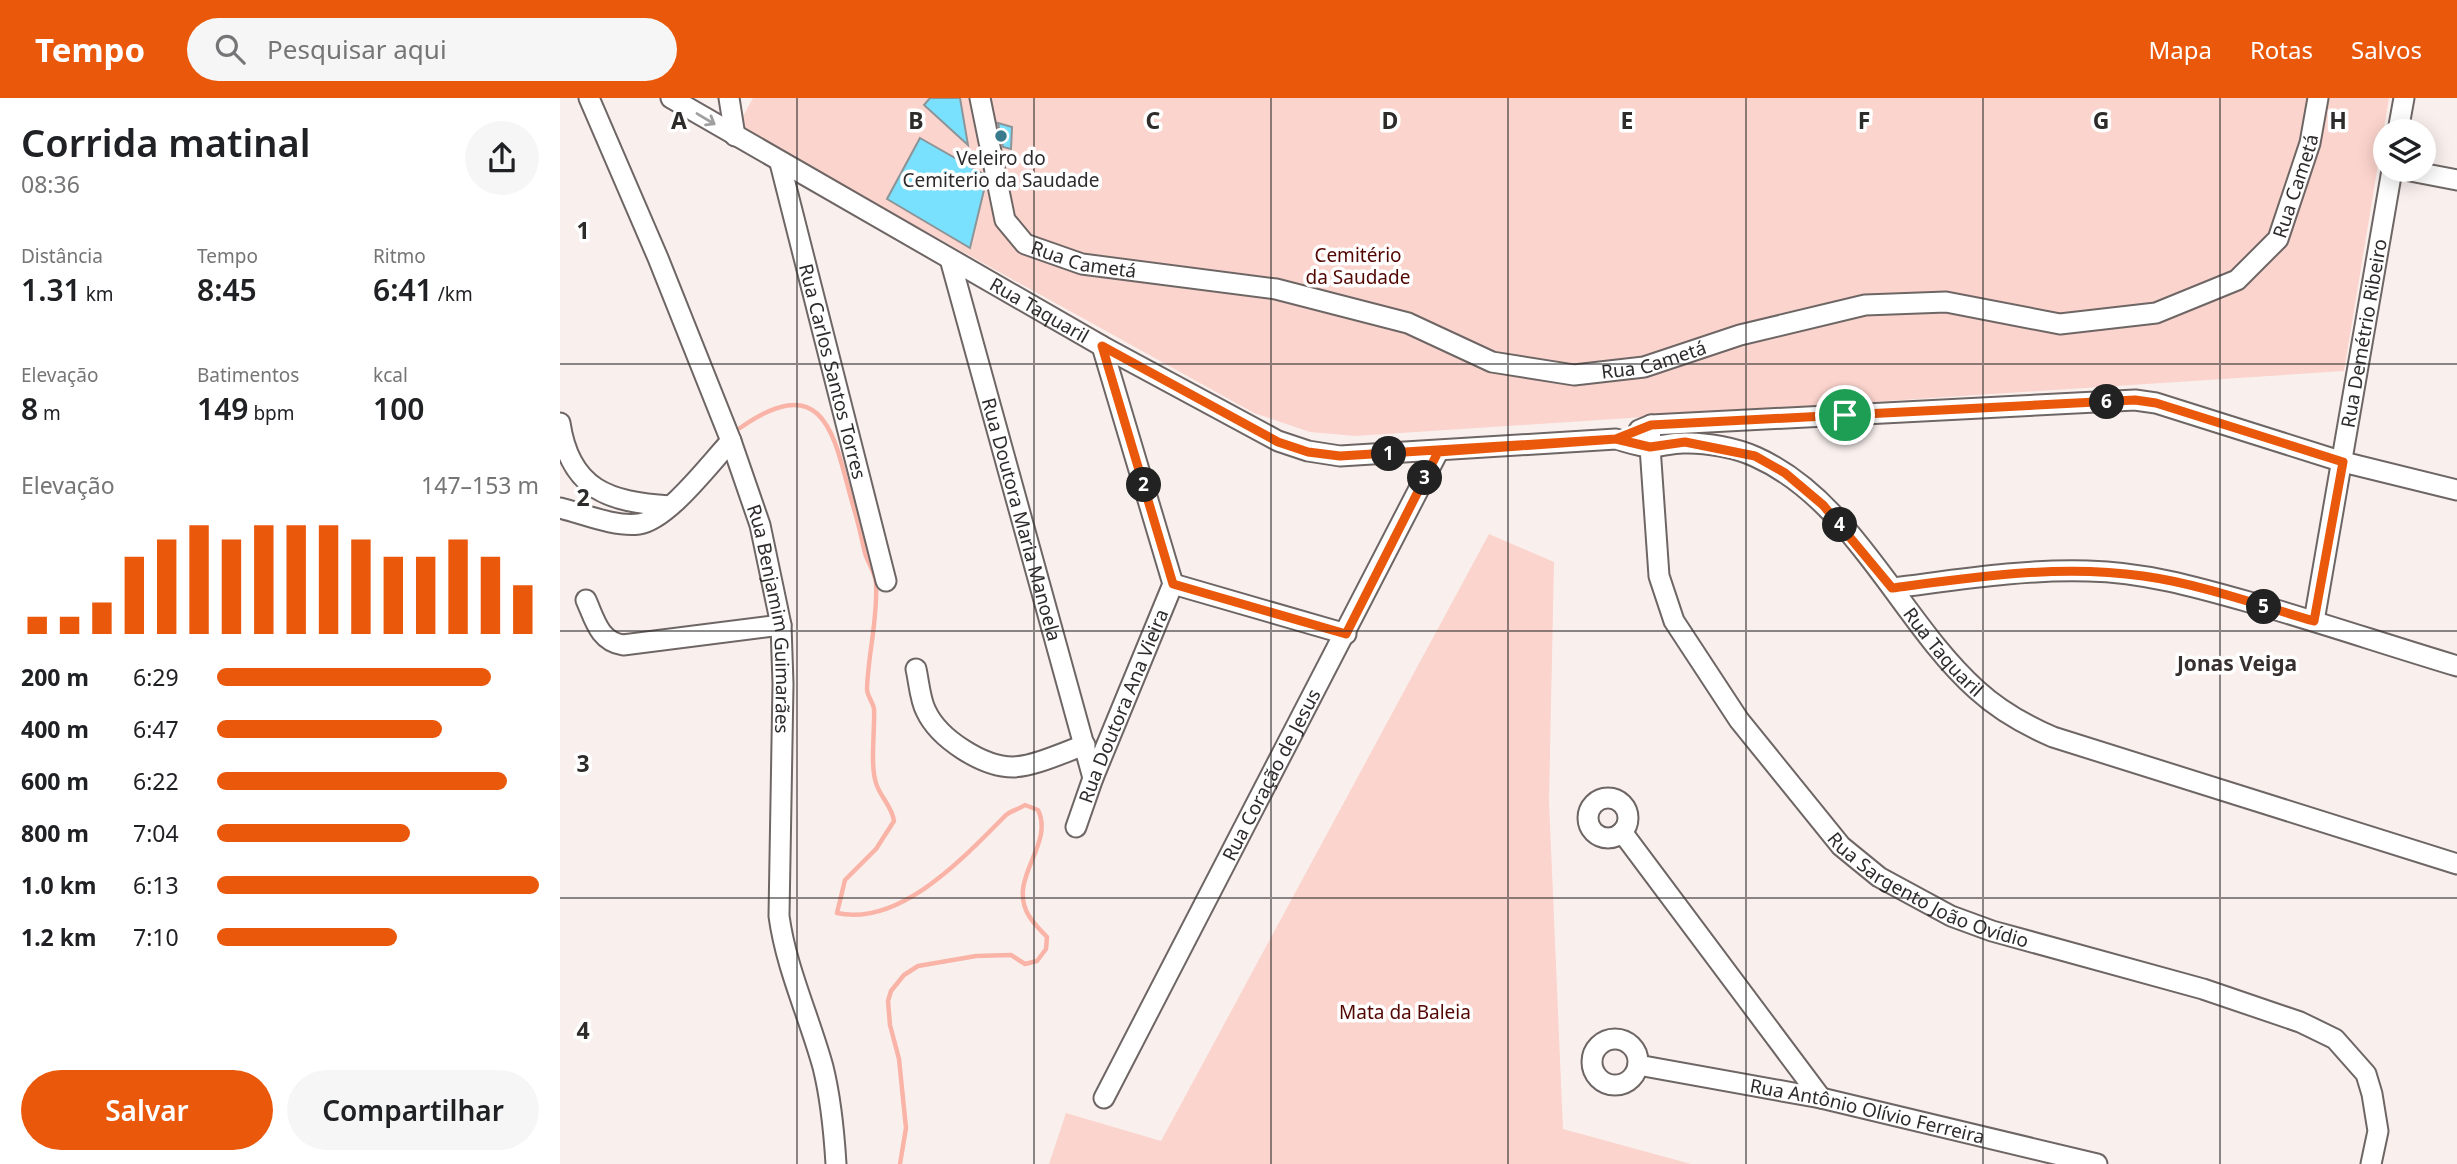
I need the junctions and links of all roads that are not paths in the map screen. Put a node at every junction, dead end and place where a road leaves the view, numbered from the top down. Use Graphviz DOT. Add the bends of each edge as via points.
graph roads {
  1 [pos="589,98"];
  2 [pos="729,98"];
  3 [pos="980,98"];
  4 [pos="2318,98"];
  5 [pos="2404,98"];
  6 [pos="680,99"];
  7 [pos="2400,119"];
  8 [pos="735,136"];
  9 [pos="780,163"];
  10 [pos="2436,176"];
  11 [pos="2457,180"];
  12 [pos="2390,182"];
  13 [pos="950,259"];
  14 [pos="1102,346"];
  15 [pos="560,423"];
  16 [pos="1651,425"];
  17 [pos="1616,439"];
  18 [pos="731,441"];
  19 [pos="1650,447"];
  20 [pos="1438,452"];
  21 [pos="2343,462"];
  22 [pos="2457,490"];
  23 [pos="670,506"];
  24 [pos="560,508"];
  25 [pos="886,580"];
  26 [pos="1173,584"];
  27 [pos="1892,588"];
  28 [pos="586,600"];
  29 [pos="2314,621"];
  30 [pos="780,625"];
  31 [pos="1346,634"];
  32 [pos="2457,666"];
  33 [pos="916,669"];
  34 [pos="1085,745"];
  35 [pos="1093,778"];
  36 [pos="1076,827"];
  37 [pos="1622,832"];
  38 [pos="2457,864"];
  39 [pos="1638,1065"];
  40 [pos="1104,1098"];
  41 [pos="1821,1098"];
  42 [pos="836,1164"];
  43 [pos="2096,1164"];
  44 [pos="2371,1164"];
  1 -- 18 [label="street, Rua Benjamim Guimarães"];
  2 -- 8 [label="street"];
  3 -- 4 [label="street, Rua Cametá" via="1005,220 1025,244 1082,264 1276,289 1408,323 1492,362 1574,375 1644,367 1740,335 1864,305 1946,302 2060,324 2157,313 2237,280 2278,239 2310,143"];
  5 -- 7 [label="street"];
  6 -- 8 [label="street, Rua Taquaril, one-way"];
  8 -- 9 [label="street, Rua Taquaril"];
  9 -- 13 [label="street, Rua Taquaril"];
  9 -- 25 [label="street, Rua Carlos Santos Torres"];
  10 -- 11 [label="street"];
  12 -- 21 [label="street, Rua Demétrio Ribeiro"];
  13 -- 14 [label="street, Rua Taquaril"];
  13 -- 34 [label="street, Rua Doutora Maria Manoela"];
  14 -- 20 [label="street, Rua Taquaril" via="1278,442 1308,452 1340,456"];
  14 -- 26 [label="street"];
  15 -- 23 [label="street" via="571,466 587,483 636,504"];
  16 -- 17 [label="street"];
  16 -- 19 [label="street, Rua Sargento João Ovídio"];
  16 -- 21 [label="street" via="2135,400"];
  17 -- 19 [label="street, Rua Taquaril"];
  17 -- 20 [label="street, Rua Taquaril"];
  18 -- 23 [label="street"];
  18 -- 30 [label="street, Rua Benjamim Guimarães" via="760,525"];
  19 -- 27 [label="street, Rua Taquaril" via="1685,442 1755,456 1785,473 1823,505"];
  19 -- 44 [label="street, Rua Sargento João Ovídio" via="1660,576 1674,621 1739,720 1841,846 1879,877 1951,916 2203,989 2335,1039 2366,1074 2372,1094 2378,1131"];
  20 -- 31 [label="street, Rua Coração de Jesus"];
  21 -- 22 [label="street"];
  21 -- 29 [label="street, Rua Demétrio Ribeiro"];
  23 -- 24 [label="street" via="641,524 616,523"];
  26 -- 31 [label="street"];
  26 -- 35 [label="street, Rua Doutora Ana Vieira"];
  27 -- 29 [label="street" via="2038,571 2089,571 2162,579"];
  27 -- 38 [label="street, Rua Taquaril" via="1931,641 1975,689 2022,724"];
  28 -- 30 [label="street" via="602,636 623,645"];
  29 -- 32 [label="street"];
  30 -- 42 [label="street, Rua Benjamim Guimarães" via="779,916 823,1067 833,1112"];
  31 -- 40 [label="street, Rua Coração de Jesus"];
  33 -- 34 [label="street" via="926,712 974,757 992,765 1016,767"];
  34 -- 35 [label="street, Rua Doutora Maria Manoela"];
  35 -- 36 [label="street, Rua Doutora Ana Vieira"];
  37 -- 41 [label="street"];
  39 -- 41 [label="street, Rua Antônio Olívio Ferreira"];
  41 -- 43 [label="street, Rua Antônio Olívio Ferreira"];
}
